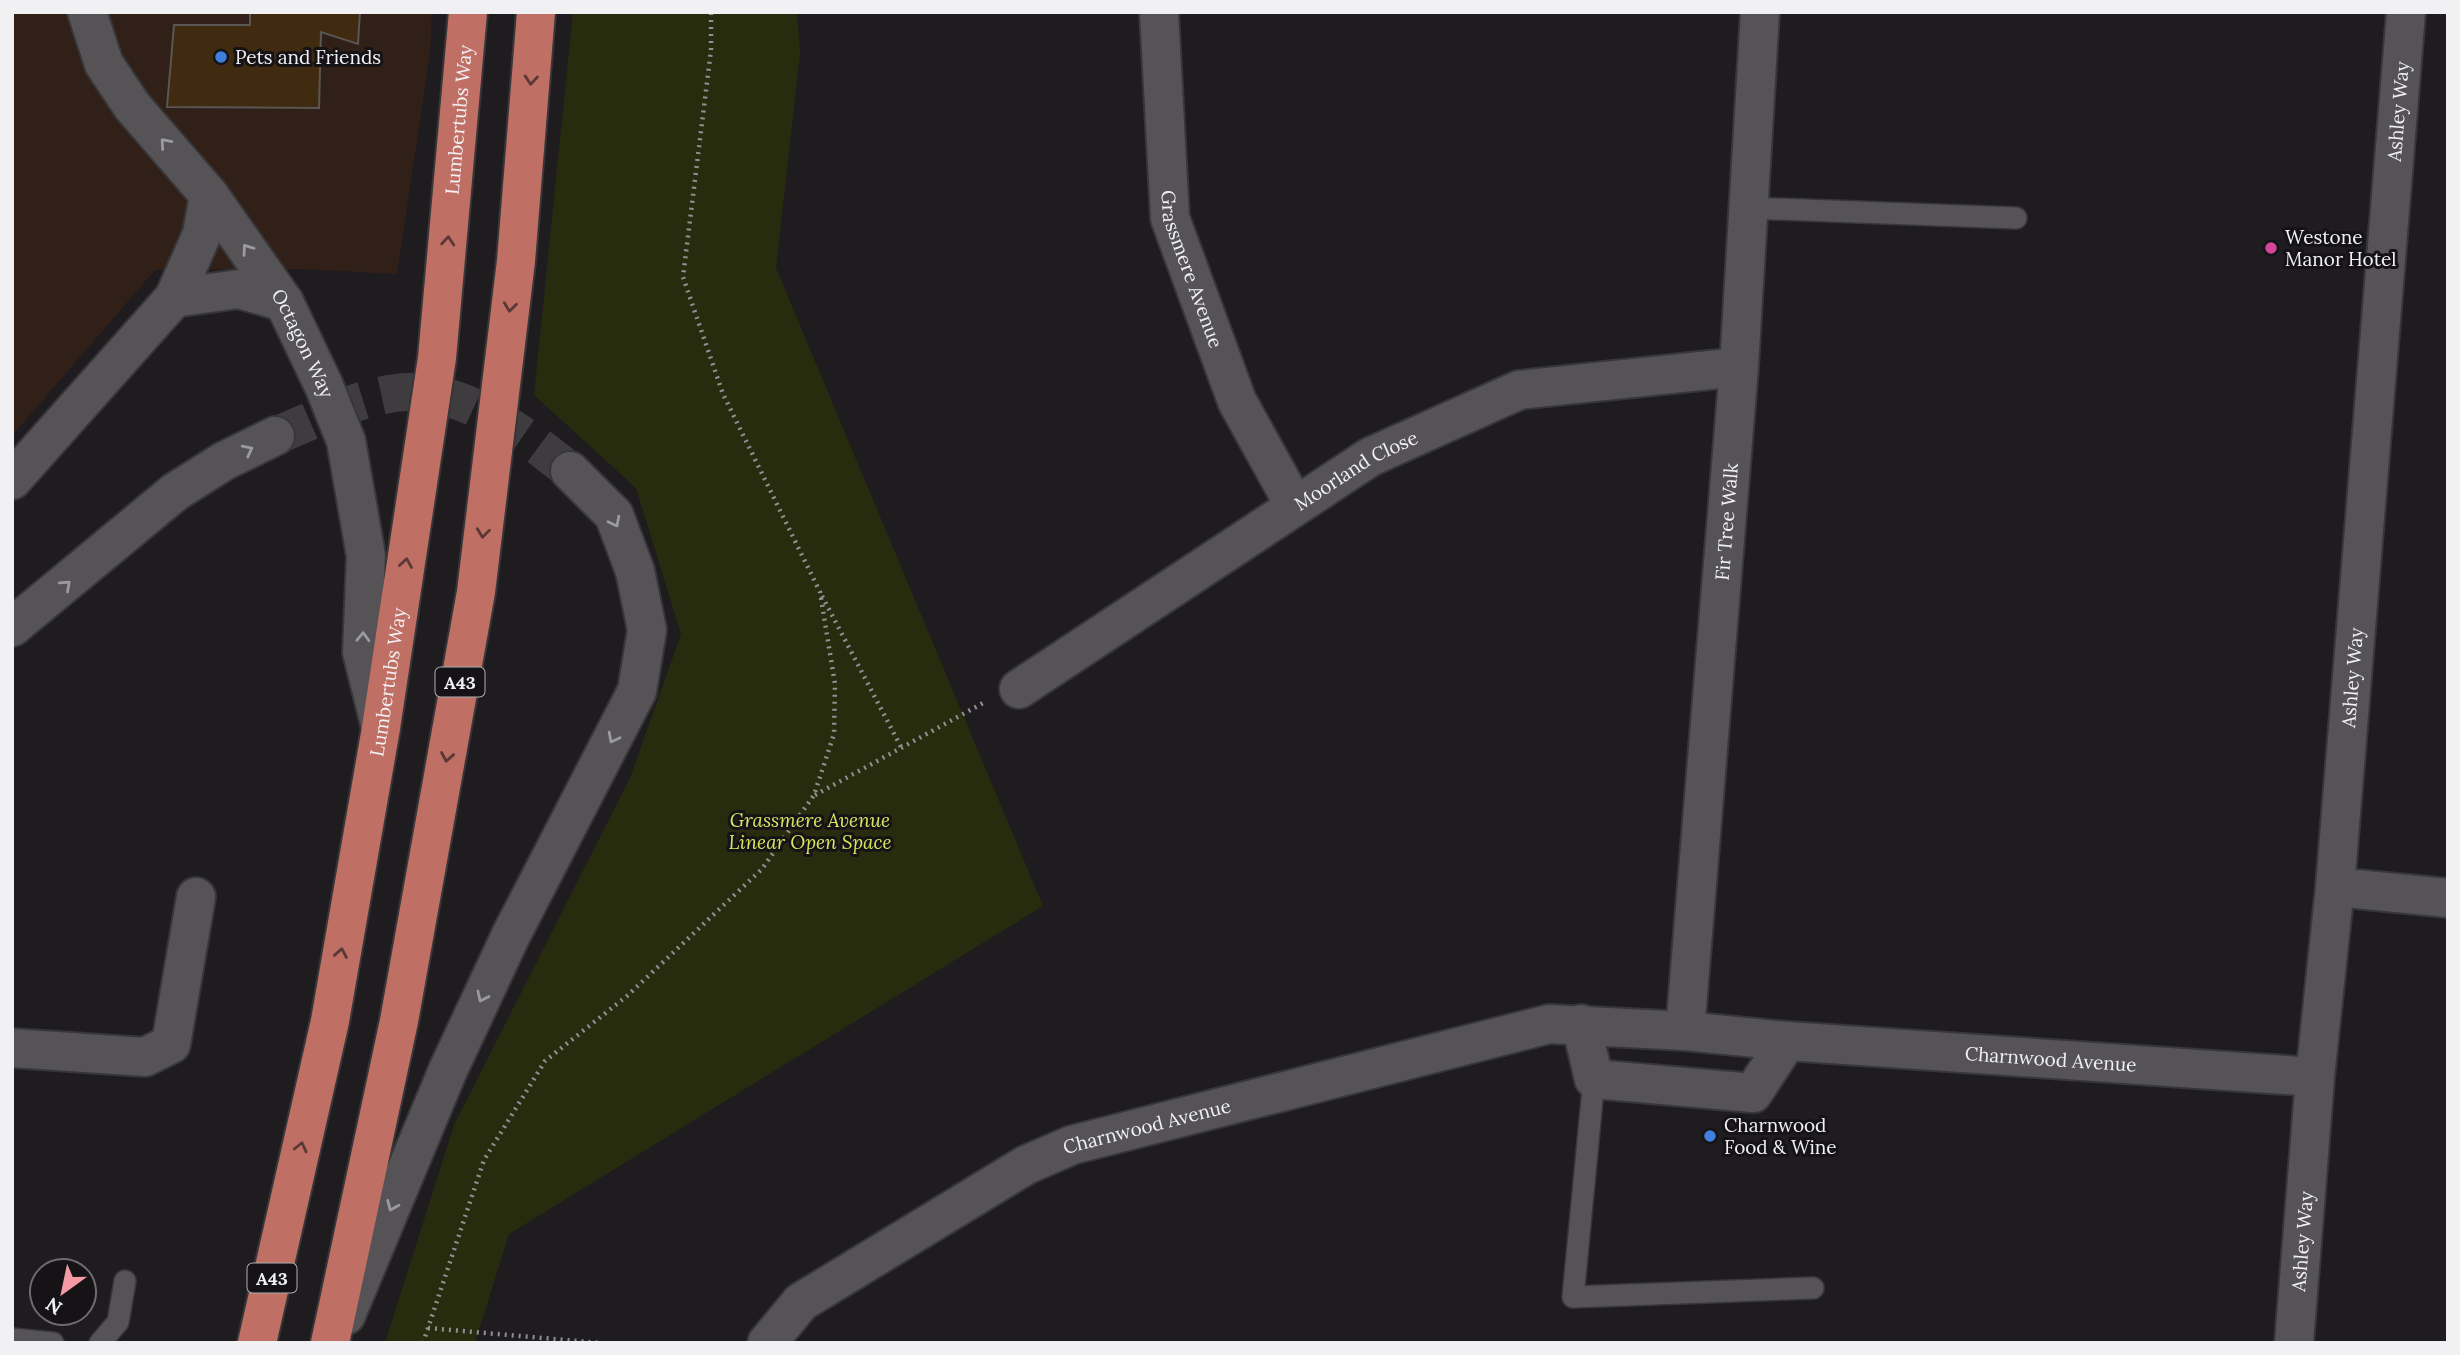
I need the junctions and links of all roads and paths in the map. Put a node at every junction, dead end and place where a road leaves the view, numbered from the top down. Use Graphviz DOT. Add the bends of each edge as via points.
graph roads {
  1 [pos="87,12"];
  2 [pos="468,12"];
  3 [pos="536,12"];
  4 [pos="711,12"];
  5 [pos="1159,12"];
  6 [pos="1760,12"];
  7 [pos="2406,12"];
  8 [pos="209,195"];
  9 [pos="1749,208"];
  10 [pos="2016,218"];
  11 [pos="174,298"];
  12 [pos="284,302"];
  13 [pos="1739,367"];
  14 [pos="275,436"];
  15 [pos="570,471"];
  16 [pos="12,480"];
  17 [pos="1296,506"];
  18 [pos="820,592"];
  19 [pos="12,627"];
  20 [pos="1019,689"];
  21 [pos="381,728"];
  22 [pos="901,747"];
  23 [pos="814,796"];
  24 [pos="2335,887"];
  25 [pos="196,897"];
  26 [pos="2448,898"];
  27 [pos="1581,1024"];
  28 [pos="1685,1031"];
  29 [pos="1787,1041"];
  30 [pos="12,1048"];
  31 [pos="2315,1077"];
  32 [pos="1594,1079"];
  33 [pos="125,1281"];
  34 [pos="1813,1288"];
  35 [pos="428,1328"];
  36 [pos="12,1339"];
  37 [pos="53,1343"];
  38 [pos="100,1343"];
  39 [pos="257,1343"];
  40 [pos="333,1343"];
  41 [pos="423,1343"];
  42 [pos="600,1343"];
  43 [pos="767,1343"];
  44 [pos="2294,1343"];
  8 -- 1 [label="street, Octagon Way, one-way" via="132,106 104,64"];
  21 -- 2 [label="highway, Lumbertubs Way / A43, one-way" via="437,358"];
  3 -- 40 [label="highway, A43, one-way" via="516,261 476,592 399,1021"];
  4 -- 18 [label="path" via="683,276 723,394"];
  5 -- 17 [label="street, Grassmere Avenue" via="1170,218 1237,401"];
  6 -- 9 [label="street, Fir Tree Walk"];
  7 -- 24 [label="street, Ashley Way"];
  8 -- 11 [label="street" via="202,234"];
  12 -- 8 [label="street, Octagon Way, one-way"];
  9 -- 10 [label="lane"];
  9 -- 13 [label="street, Fir Tree Walk"];
  11 -- 12 [label="street" via="239,289"];
  11 -- 16 [label="street"];
  21 -- 12 [label="street, Octagon Way, one-way" via="362,652 366,556 346,441"];
  13 -- 17 [label="street, Moorland Close" via="1519,390 1370,457"];
  13 -- 28 [label="street, Fir Tree Walk"];
  19 -- 14 [label="street, one-way" via="175,492"];
  15 -- 40 [label="street, one-way" via="614,515 635,571 647,630 637,691 511,935 448,1070"];
  17 -- 20 [label="street, Moorland Close"];
  18 -- 22 [label="path"];
  18 -- 23 [label="path" via="835,696 834,734"];
  20 -- 22 [label="path" via="978,704"];
  39 -- 21 [label="highway, Lumbertubs Way / A43, one-way" via="330,1021"];
  22 -- 23 [label="path"];
  23 -- 35 [label="path" via="762,869 702,929 545,1061 484,1160"];
  24 -- 26 [label="street"];
  24 -- 31 [label="street, Ashley Way"];
  25 -- 30 [label="street" via="171,1044 145,1057"];
  27 -- 28 [label="street, Charnwood Avenue"];
  27 -- 32 [label="street"];
  27 -- 43 [label="street, Charnwood Avenue" via="1549,1024 1072,1144 1026,1165 801,1302"];
  28 -- 29 [label="street, Charnwood Avenue"];
  29 -- 31 [label="street, Charnwood Avenue"];
  29 -- 32 [label="street" via="1753,1093"];
  31 -- 44 [label="street, Ashley Way"];
  32 -- 34 [label="lane" via="1573,1297"];
  33 -- 38 [label="lane" via="118,1322"];
  35 -- 41 [label="path"];
  35 -- 42 [label="path"];
  36 -- 37 [label="lane"];
}
